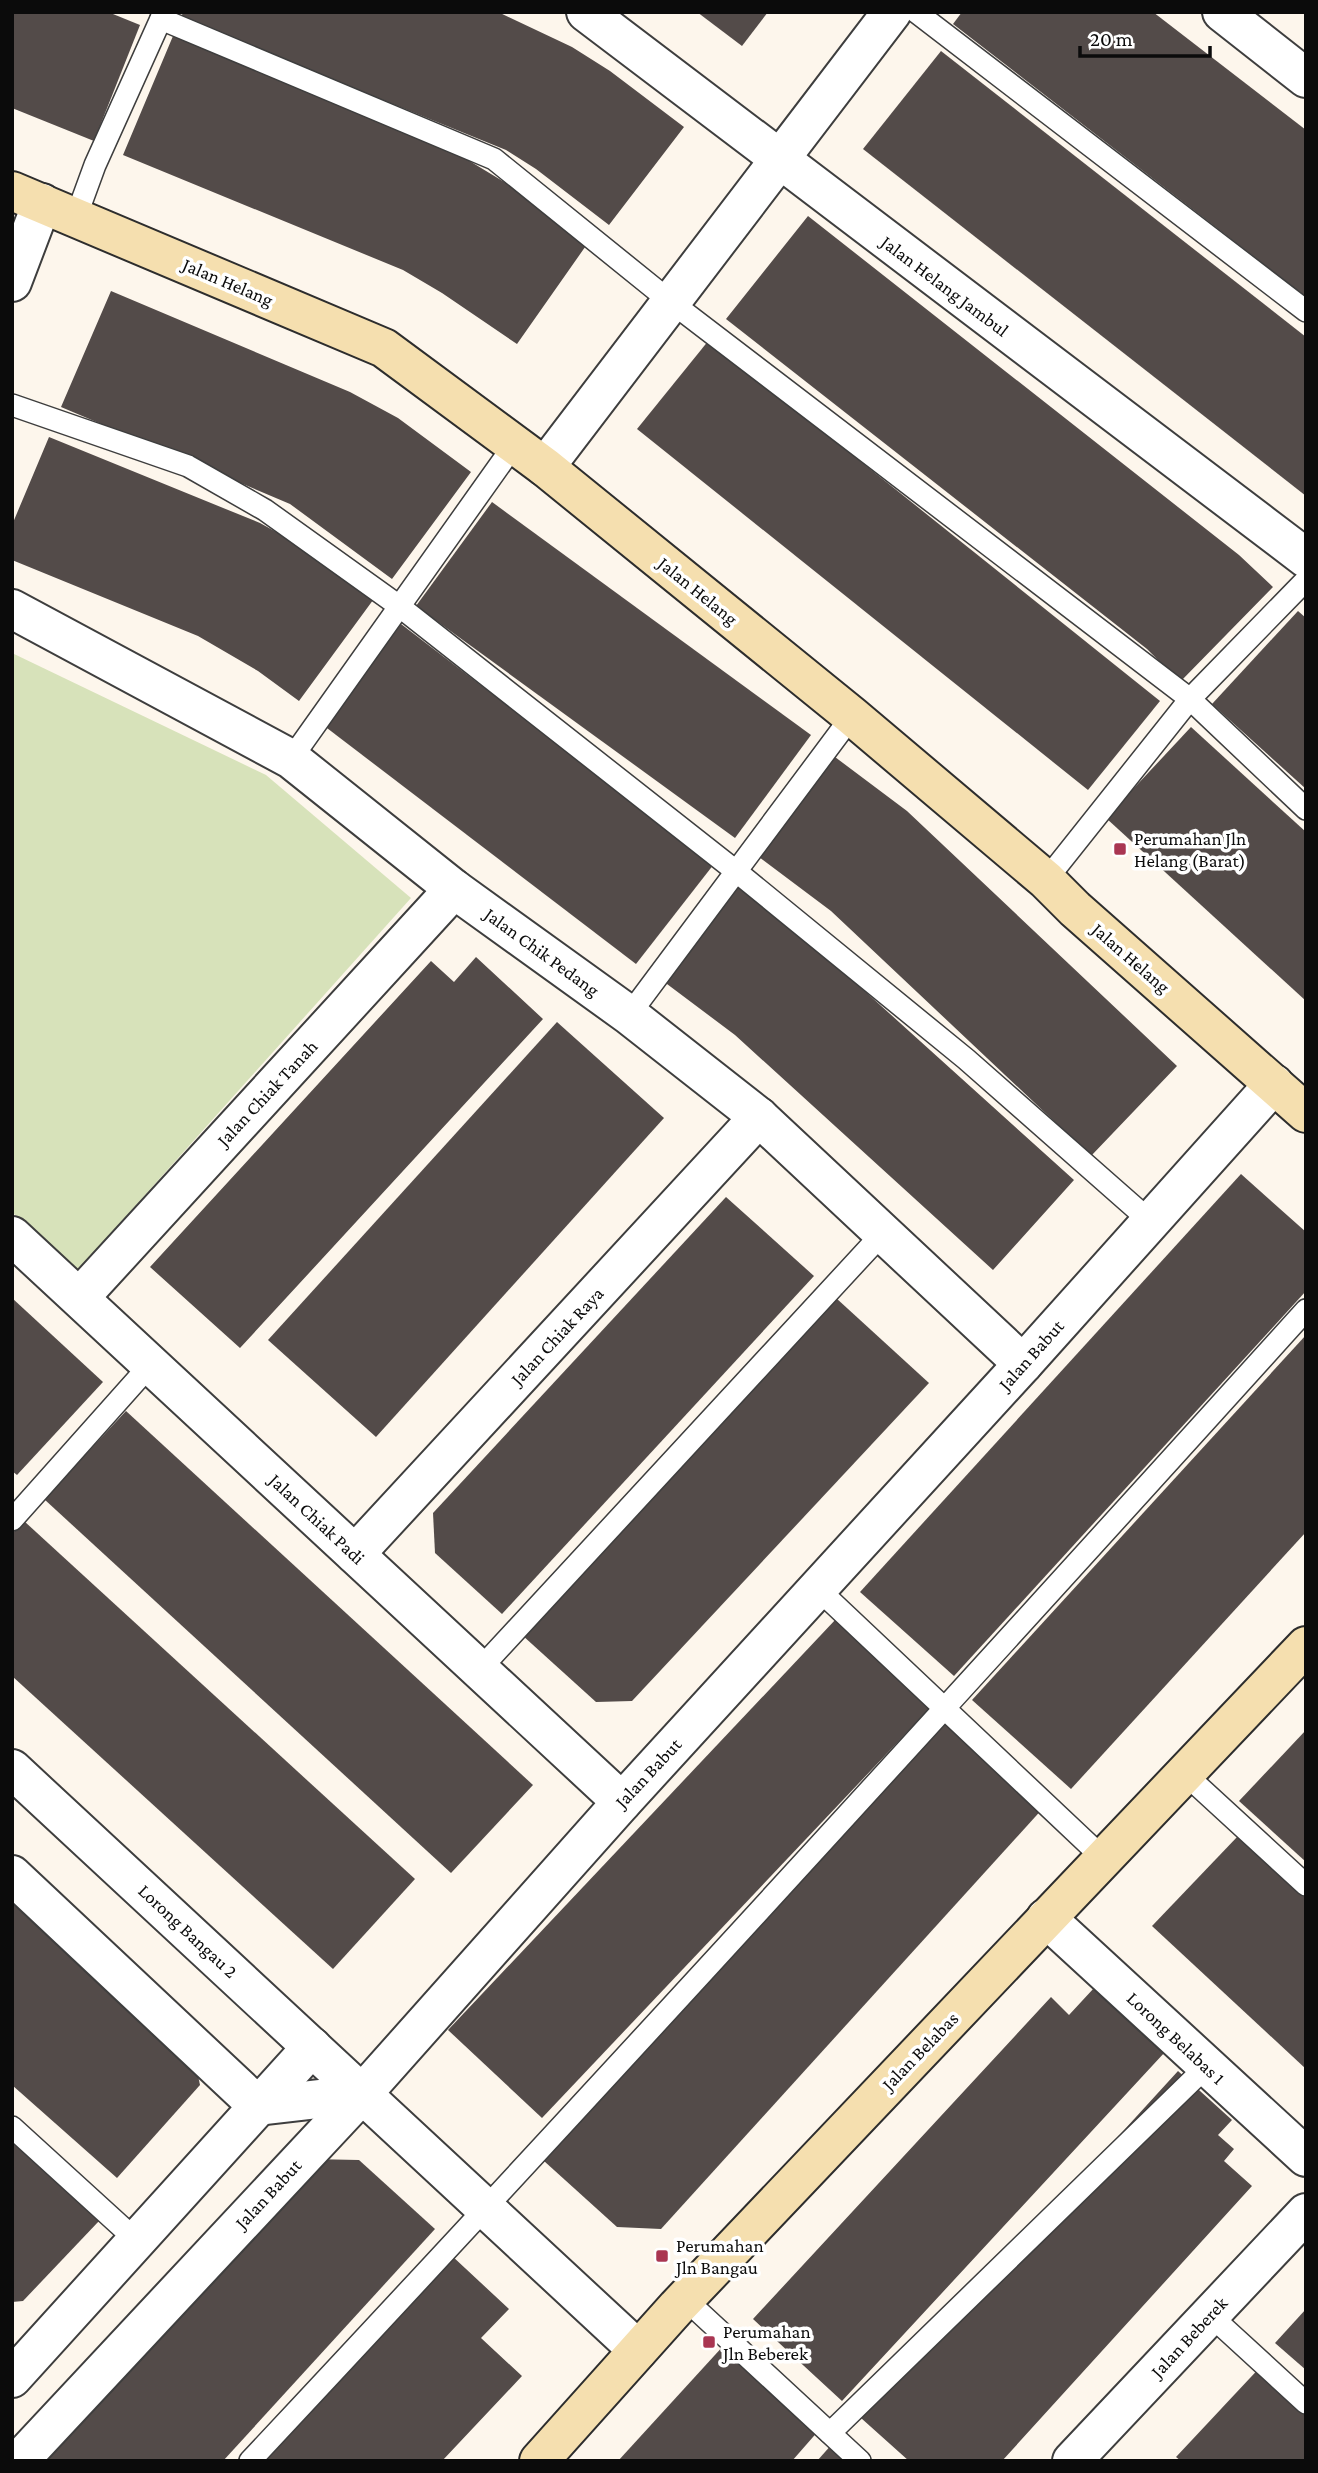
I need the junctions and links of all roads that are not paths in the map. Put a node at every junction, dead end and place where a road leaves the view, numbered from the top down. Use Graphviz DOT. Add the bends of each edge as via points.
graph roads {
  1 [pos="586,12"];
  2 [pos="892,12"];
  3 [pos="916,12"];
  4 [pos="1222,12"];
  5 [pos="162,15"];
  6 [pos="1306,78"];
  7 [pos="779,160"];
  8 [pos="44,204"];
  9 [pos="12,282"];
  10 [pos="671,302"];
  11 [pos="1306,311"];
  12 [pos="12,405"];
  13 [pos="514,445"];
  14 [pos="545,467"];
  15 [pos="1306,558"];
  16 [pos="1306,580"];
  17 [pos="400,606"];
  18 [pos="12,609"];
  19 [pos="1190,699"];
  20 [pos="852,716"];
  21 [pos="291,759"];
  22 [pos="1306,809"];
  23 [pos="737,872"];
  24 [pos="1046,880"];
  25 [pos="454,889"];
  26 [pos="629,1015"];
  27 [pos="1274,1084"];
  28 [pos="1306,1113"];
  29 [pos="760,1117"];
  30 [pos="1150,1222"];
  31 [pos="883,1233"];
  32 [pos="12,1236"];
  33 [pos="80,1297"];
  34 [pos="1306,1310"];
  35 [pos="151,1364"];
  36 [pos="1023,1364"];
  37 [pos="12,1520"];
  38 [pos="355,1554"];
  39 [pos="818,1589"];
  40 [pos="1304,1652"];
  41 [pos="480,1669"];
  42 [pos="945,1709"];
  43 [pos="12,1769"];
  44 [pos="1184,1773"];
  45 [pos="622,1801"];
  46 [pos="1104,1858"];
  47 [pos="12,1875"];
  48 [pos="1306,1885"];
  49 [pos="1046,1918"];
  50 [pos="312,2047"];
  51 [pos="1207,2066"];
  52 [pos="362,2094"];
  53 [pos="258,2106"];
  54 [pos="12,2127"];
  55 [pos="1306,2157"];
  56 [pos="486,2209"];
  57 [pos="1306,2213"];
  58 [pos="136,2240"];
  59 [pos="685,2299"];
  60 [pos="1210,2315"];
  61 [pos="638,2350"];
  62 [pos="14,2374"];
  63 [pos="1306,2403"];
  64 [pos="830,2433"];
  65 [pos="1087,2456"];
  66 [pos="19,2461"];
  67 [pos="250,2461"];
  68 [pos="539,2461"];
  69 [pos="860,2461"];
  1 -- 7 [label="street, Jalan Helang Jambul"];
  2 -- 7 [label="street"];
  3 -- 11 [label="lane"];
  4 -- 6 [label="street"];
  5 -- 8 [label="lane" via="95,165"];
  5 -- 10 [label="lane" via="494,159"];
  7 -- 10 [label="street"];
  7 -- 15 [label="street, Jalan Helang Jambul"];
  8 -- 9 [label="street"];
  8 -- 13 [label="street, Jalan Helang" via="384,348"];
  10 -- 14 [label="street"];
  10 -- 19 [label="lane"];
  12 -- 17 [label="lane" via="188,466 265,510"];
  13 -- 14 [label="street, Jalan Helang"];
  13 -- 17 [label="lane"];
  14 -- 20 [label="street, Jalan Helang"];
  16 -- 19 [label="lane"];
  17 -- 21 [label="lane"];
  17 -- 23 [label="lane"];
  18 -- 21 [label="street, Jalan Chik Pedang"];
  19 -- 22 [label="lane"];
  19 -- 24 [label="lane"];
  20 -- 23 [label="lane"];
  20 -- 24 [label="street, Jalan Helang"];
  21 -- 25 [label="street, Jalan Chik Pedang"];
  23 -- 26 [label="lane"];
  23 -- 30 [label="lane" via="965,1059"];
  24 -- 27 [label="street, Jalan Helang"];
  25 -- 26 [label="street, Jalan Chik Pedang"];
  25 -- 33 [label="street, Jalan Chiak Tanah"];
  26 -- 29 [label="street, Jalan Chik Pedang"];
  27 -- 28 [label="street, Jalan Helang"];
  27 -- 30 [label="street, Jalan Babut"];
  29 -- 31 [label="street, Jalan Chik Pedang"];
  29 -- 38 [label="street, Jalan Chiak Raya"];
  30 -- 36 [label="street, Jalan Babut"];
  31 -- 36 [label="street, Jalan Chik Pedang"];
  31 -- 41 [label="lane"];
  32 -- 33 [label="street, Jalan Chiak Padi"];
  33 -- 35 [label="street, Jalan Chiak Padi"];
  34 -- 42 [label="lane"];
  35 -- 37 [label="lane"];
  35 -- 38 [label="street, Jalan Chiak Padi"];
  36 -- 39 [label="street, Jalan Babut"];
  38 -- 41 [label="street, Jalan Chiak Padi"];
  39 -- 42 [label="lane"];
  39 -- 45 [label="street, Jalan Babut"];
  40 -- 44 [label="street, Jalan Belabas"];
  41 -- 45 [label="street, Jalan Chiak Padi"];
  42 -- 46 [label="lane"];
  42 -- 56 [label="lane"];
  43 -- 50 [label="street, Lorong Bangau 2"];
  44 -- 46 [label="street, Jalan Belabas"];
  44 -- 48 [label="lane"];
  45 -- 52 [label="street, Jalan Babut"];
  46 -- 49 [label="street, Jalan Belabas"];
  47 -- 53 [label="street"];
  49 -- 51 [label="street, Lorong Belabas 1"];
  49 -- 59 [label="street, Jalan Belabas"];
  50 -- 52 [label="street, Lorong Bangau 2"];
  50 -- 53 [label="street"];
  51 -- 55 [label="street, Lorong Belabas 1"];
  51 -- 64 [label="lane"];
  52 -- 53 [label="street"];
  52 -- 56 [label="street, Lorong Bangau 2"];
  52 -- 66 [label="street, Jalan Babut"];
  53 -- 58 [label="street"];
  54 -- 58 [label="lane"];
  56 -- 61 [label="street, Lorong Bangau 2"];
  56 -- 67 [label="lane"];
  57 -- 60 [label="street, Jalan Beberek"];
  58 -- 62 [label="street"];
  59 -- 61 [label="street, Jalan Belabas"];
  59 -- 64 [label="lane"];
  60 -- 63 [label="lane"];
  60 -- 65 [label="street, Jalan Beberek"];
  61 -- 68 [label="street, Jalan Belabas"];
  64 -- 69 [label="lane"];
}
